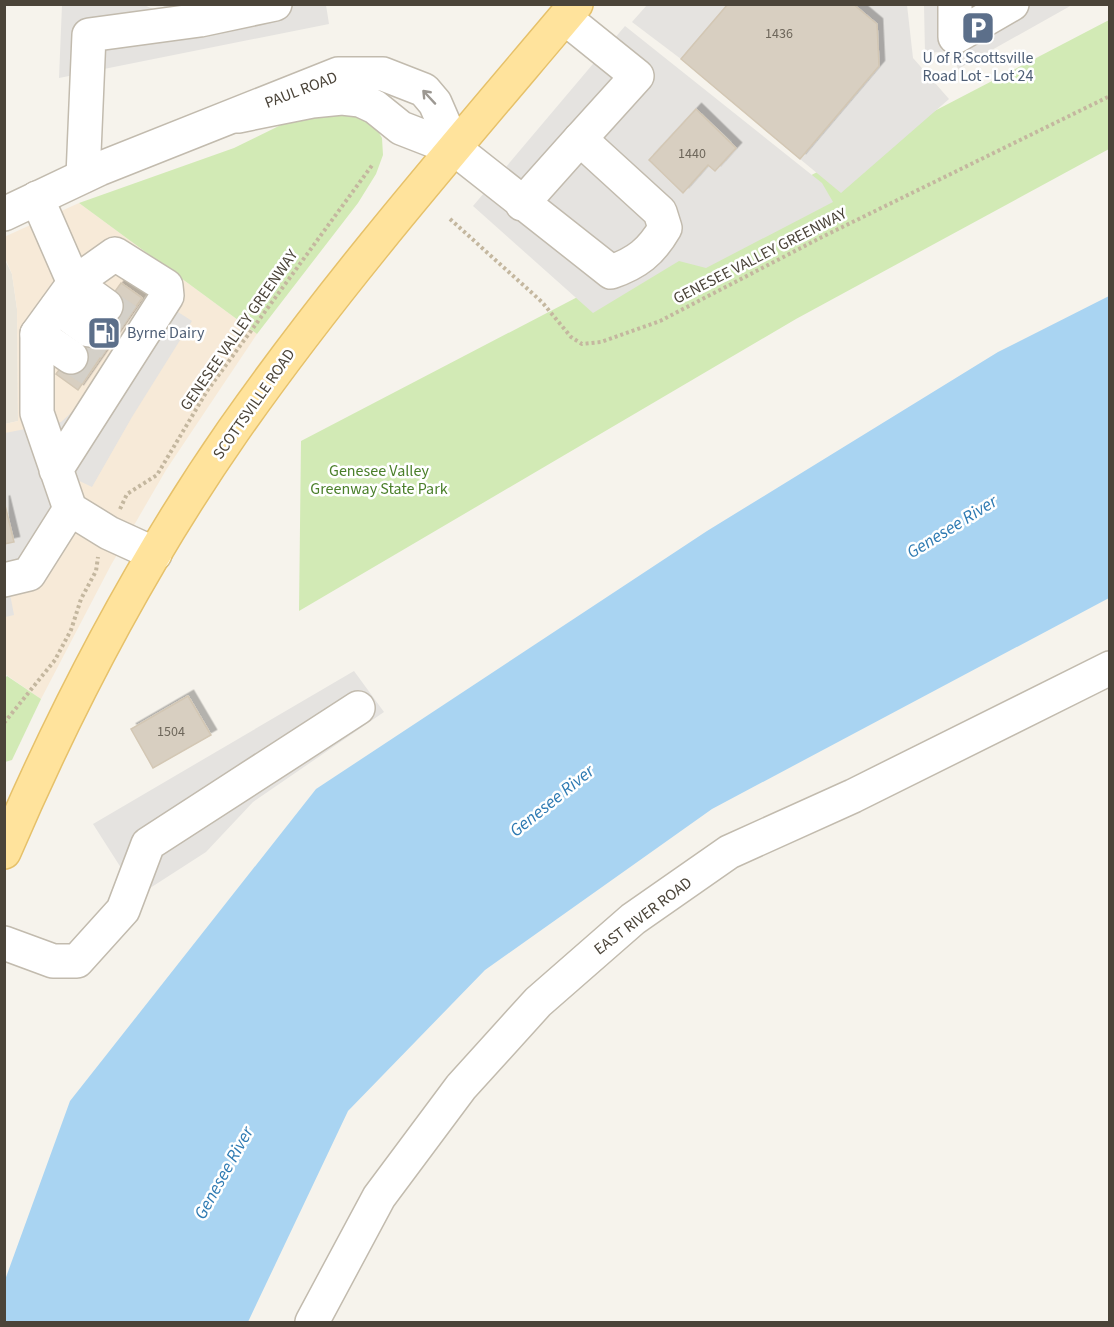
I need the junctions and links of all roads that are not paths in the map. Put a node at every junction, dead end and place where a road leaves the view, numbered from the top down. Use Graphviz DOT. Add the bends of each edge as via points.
graph roads {
  1 [pos="275,4"];
  2 [pos="955,4"];
  3 [pos="1012,4"];
  4 [pos="570,11"];
  5 [pos="238,116"];
  6 [pos="580,139"];
  7 [pos="455,149"];
  8 [pos="83,176"];
  9 [pos="37,198"];
  10 [pos="522,204"];
  11 [pos="4,214"];
  12 [pos="65,295"];
  13 [pos="117,332"];
  14 [pos="37,334"];
  15 [pos="91,370"];
  16 [pos="56,470"];
  17 [pos="69,508"];
  18 [pos="155,554"];
  19 [pos="4,580"];
  20 [pos="1110,668"];
  21 [pos="358,708"];
  22 [pos="4,852"];
  23 [pos="4,943"];
  24 [pos="312,1323"];
  1 -- 8 [label="street" via="200,20 89,35"];
  2 -- 3 [label="street" via="955,37"];
  4 -- 6 [label="street" via="636,76"];
  4 -- 7 [label="main road, SCOTTSVILLE ROAD"];
  5 -- 7 [label="street, PAUL ROAD" via="294,103 352,99 375,107 401,128"];
  7 -- 5 [label="street, PAUL ROAD, one-way" via="435,103 424,90 383,74 338,74"];
  5 -- 8 [label="street, PAUL ROAD"];
  6 -- 10 [label="street"];
  6 -- 10 [label="street" via="660,212 665,228 653,249 611,272"];
  7 -- 10 [label="street"];
  7 -- 18 [label="main road, SCOTTSVILLE ROAD" via="383,231 310,325 233,432"];
  8 -- 9 [label="street, PAUL ROAD"];
  9 -- 11 [label="street, PAUL ROAD"];
  9 -- 12 [label="street"];
  12 -- 13 [label="street"];
  12 -- 13 [label="street" via="115,254 166,286 167,296"];
  12 -- 14 [label="street"];
  13 -- 15 [label="street"];
  14 -- 15 [label="street"];
  14 -- 16 [label="street" via="37,413"];
  15 -- 16 [label="street"];
  16 -- 17 [label="street"];
  17 -- 18 [label="street" via="109,533"];
  17 -- 19 [label="street" via="29,574"];
  18 -- 22 [label="main road, SCOTTSVILLE ROAD" via="63,721"];
  20 -- 24 [label="street, EAST RIVER ROAD" via="853,796 729,852 633,919 537,1002 461,1087 379,1197"];
  21 -- 23 [label="street" via="147,844 123,910 77,961 53,961"];
}
